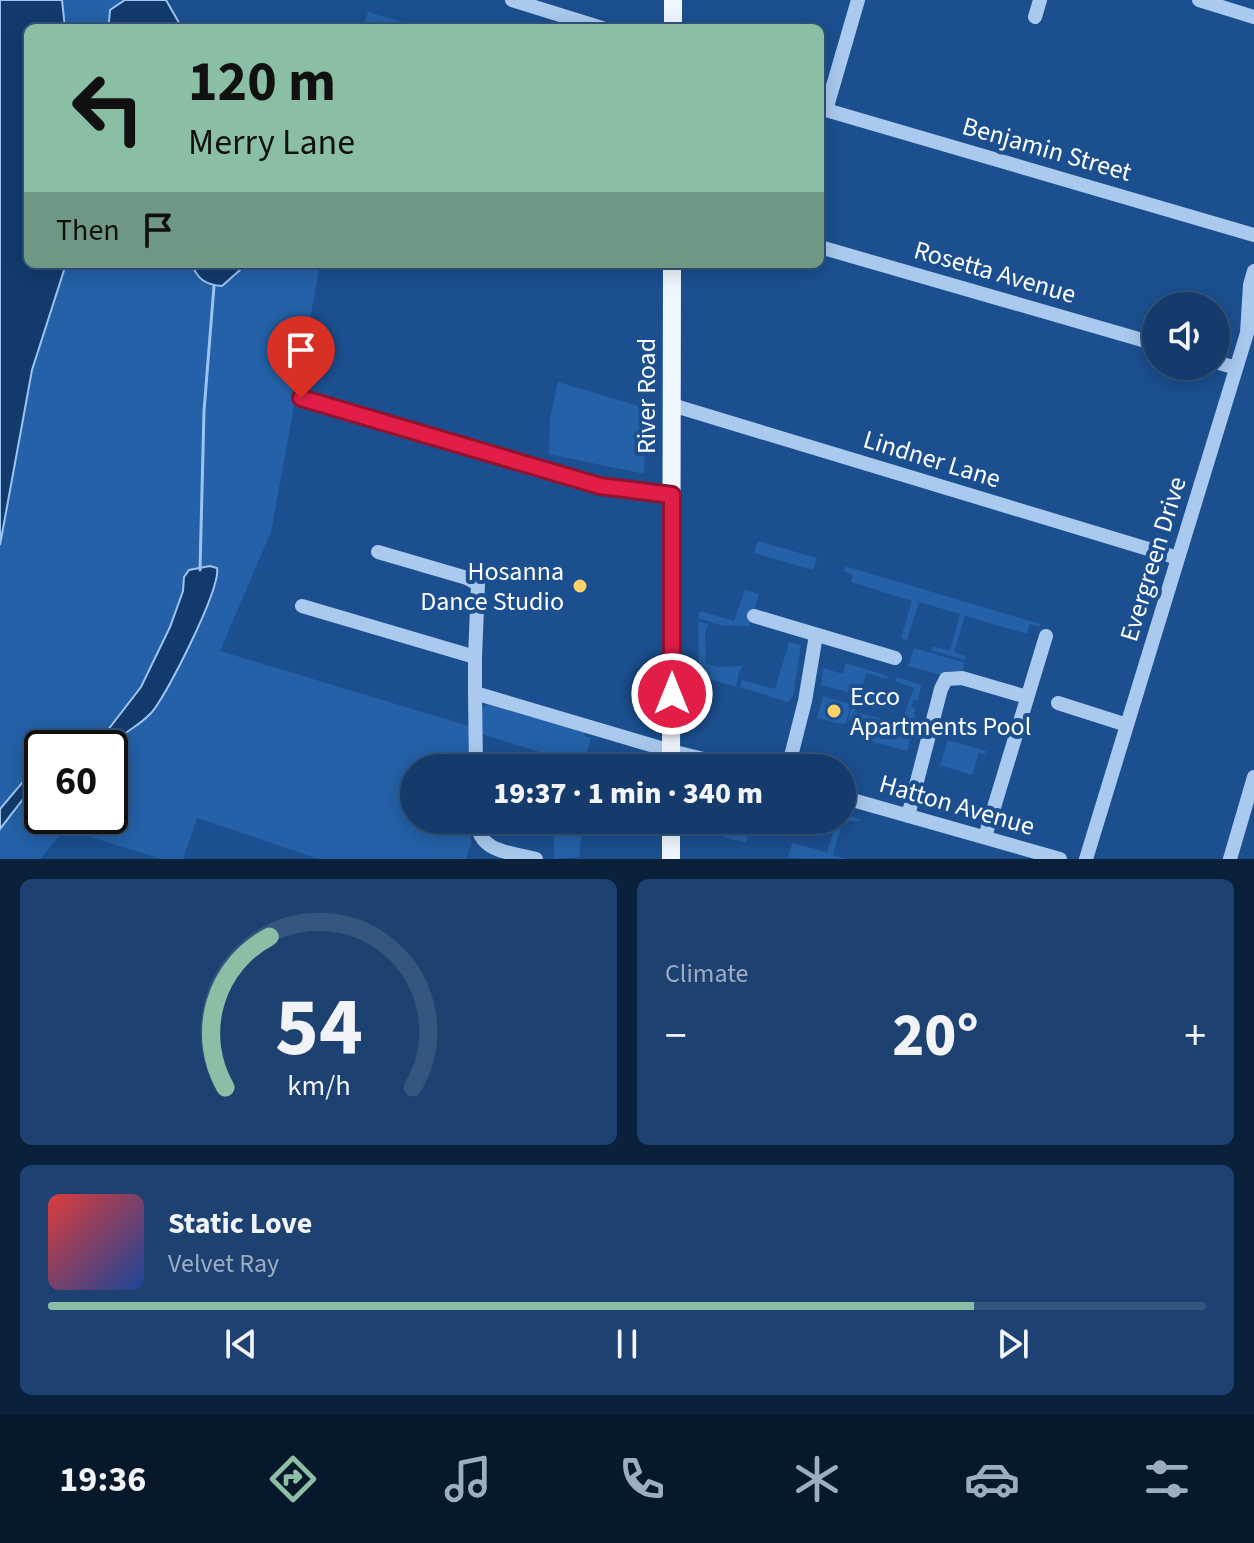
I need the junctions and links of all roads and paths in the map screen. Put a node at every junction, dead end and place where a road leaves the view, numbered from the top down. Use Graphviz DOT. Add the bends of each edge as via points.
graph roads {
  1 [pos="512,0"];
  2 [pos="673,0"];
  3 [pos="858,0"];
  4 [pos="1040,0"];
  5 [pos="1199,0"];
  6 [pos="1035,17"];
  7 [pos="1254,17"];
  8 [pos="589,24"];
  9 [pos="673,24"];
  10 [pos="1254,235"];
  11 [pos="824,248"];
  12 [pos="672,268"];
  13 [pos="1254,271"];
  14 [pos="1142,340"];
  15 [pos="1230,366"];
  16 [pos="1236,368"];
  17 [pos="301,398"];
  18 [pos="672,405"];
  19 [pos="672,495"];
  20 [pos="378,552"];
  21 [pos="1178,558"];
  22 [pos="302,606"];
  23 [pos="754,616"];
  24 [pos="816,635"];
  25 [pos="1046,636"];
  26 [pos="475,657"];
  27 [pos="895,658"];
  28 [pos="475,693"];
  29 [pos="1027,697"];
  30 [pos="1058,703"];
  31 [pos="1127,725"];
  32 [pos="476,754"];
  33 [pos="653,754"];
  34 [pos="671,754"];
  35 [pos="792,754"];
  36 [pos="1254,777"];
  37 [pos="856,801"];
  38 [pos="908,816"];
  39 [pos="479,834"];
  40 [pos="671,834"];
  41 [pos="985,837"];
  42 [pos="536,859"];
  43 [pos="671,859"];
  44 [pos="1060,859"];
  45 [pos="1086,859"];
  46 [pos="1230,859"];
  1 -- 8 [label="street"];
  2 -- 9 [label="main road"];
  3 -- 10 [label="street, Benjamin Street" via="826,110"];
  4 -- 6 [label="street"];
  5 -- 7 [label="street"];
  11 -- 14 [label="street, Rosetta Avenue"];
  12 -- 18 [label="main road, River Road"];
  13 -- 16 [label="street, Evergreen Drive" via="1249,323"];
  15 -- 16 [label="street"];
  16 -- 21 [label="street, Evergreen Drive"];
  17 -- 19 [label="street" via="600,486"];
  18 -- 19 [label="main road, River Road"];
  18 -- 21 [label="street, Lindner Lane"];
  19 -- 34 [label="main road, River Road"];
  20 -- 26 [label="street" via="478,584"];
  21 -- 31 [label="street, Evergreen Drive"];
  22 -- 26 [label="street"];
  23 -- 24 [label="street"];
  24 -- 27 [label="street"];
  24 -- 35 [label="street"];
  25 -- 29 [label="street"];
  26 -- 28 [label="street"];
  28 -- 32 [label="street"];
  28 -- 33 [label="street"];
  29 -- 38 [label="street" via="962,678 946,679"];
  29 -- 41 [label="street"];
  30 -- 31 [label="street"];
  31 -- 45 [label="street, Evergreen Drive"];
  36 -- 46 [label="street"];
  37 -- 38 [label="street, Hatton Avenue"];
  38 -- 41 [label="street, Hatton Avenue"];
  39 -- 42 [label="street" via="486,844"];
  40 -- 43 [label="main road"];
  41 -- 44 [label="street, Hatton Avenue"];
}
